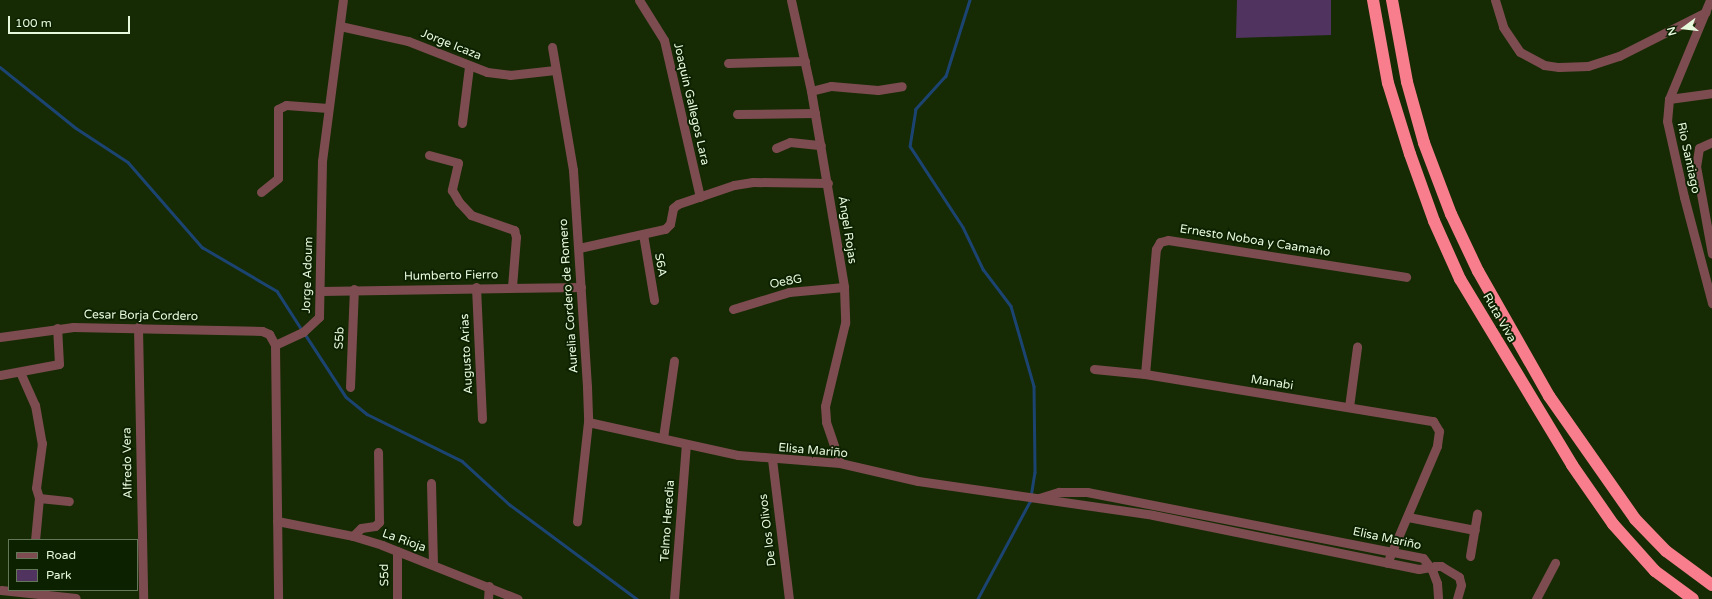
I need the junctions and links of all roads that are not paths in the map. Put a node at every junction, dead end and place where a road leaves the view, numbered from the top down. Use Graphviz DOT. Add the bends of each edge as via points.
graph roads {
  1 [pos="343,0"];
  2 [pos="639,0"];
  3 [pos="791,0"];
  4 [pos="1373,0"];
  5 [pos="1392,0"];
  6 [pos="1495,0"];
  7 [pos="1710,0"];
  8 [pos="1708,11"];
  9 [pos="340,26"];
  10 [pos="552,47"];
  11 [pos="805,61"];
  12 [pos="728,63"];
  13 [pos="469,66"];
  14 [pos="555,70"];
  15 [pos="902,86"];
  16 [pos="811,91"];
  17 [pos="1712,93"];
  18 [pos="1669,99"];
  19 [pos="328,108"];
  20 [pos="815,113"];
  21 [pos="737,114"];
  22 [pos="462,122"];
  23 [pos="1712,142"];
  24 [pos="821,145"];
  25 [pos="776,148"];
  26 [pos="429,156"];
  27 [pos="828,183"];
  28 [pos="261,192"];
  29 [pos="700,197"];
  30 [pos="643,234"];
  31 [pos="578,248"];
  32 [pos="1712,254"];
  33 [pos="1406,277"];
  34 [pos="476,287"];
  35 [pos="512,287"];
  36 [pos="581,287"];
  37 [pos="844,287"];
  38 [pos="354,289"];
  39 [pos="321,291"];
  40 [pos="654,300"];
  41 [pos="1712,303"];
  42 [pos="733,309"];
  43 [pos="138,327"];
  44 [pos="57,328"];
  45 [pos="0,337"];
  46 [pos="278,343"];
  47 [pos="1357,347"];
  48 [pos="674,361"];
  49 [pos="1094,369"];
  50 [pos="20,372"];
  51 [pos="1145,374"];
  52 [pos="0,375"];
  53 [pos="350,387"];
  54 [pos="1349,407"];
  55 [pos="482,419"];
  56 [pos="588,422"];
  57 [pos="663,438"];
  58 [pos="686,444"];
  59 [pos="378,452"];
  60 [pos="772,459"];
  61 [pos="840,464"];
  62 [pos="431,483"];
  63 [pos="40,498"];
  64 [pos="1037,499"];
  65 [pos="1128,499"];
  66 [pos="69,501"];
  67 [pos="1126,511"];
  68 [pos="1477,514"];
  69 [pos="1408,517"];
  70 [pos="277,521"];
  71 [pos="577,521"];
  72 [pos="1475,530"];
  73 [pos="353,536"];
  74 [pos="35,539"];
  75 [pos="396,551"];
  76 [pos="1392,551"];
  77 [pos="1470,556"];
  78 [pos="1387,563"];
  79 [pos="1555,563"];
  80 [pos="433,564"];
  81 [pos="1431,568"];
  82 [pos="1712,585"];
  83 [pos="489,586"];
  84 [pos="16,591"];
  85 [pos="30,592"];
  86 [pos="76,598"];
  87 [pos="142,599"];
  88 [pos="278,599"];
  89 [pos="397,599"];
  90 [pos="488,599"];
  91 [pos="518,599"];
  92 [pos="674,599"];
  93 [pos="789,599"];
  94 [pos="1438,599"];
  95 [pos="1457,599"];
  96 [pos="1536,599"];
  97 [pos="1693,599"];
  1 -- 9 [label="street, Jorge Adoum"];
  2 -- 29 [label="street, Joaquín Gallegos Lara" via="664,40"];
  3 -- 11 [label="street, Ángel Rojas"];
  4 -- 97 [label="highway, Ruta Viva" via="1388,83 1410,154 1434,221 1460,279 1572,464 1613,524 1655,571"];
  5 -- 82 [label="highway, Ruta Viva" via="1407,82 1424,143 1451,214 1482,278 1549,396 1635,519 1666,551"];
  6 -- 8 [label="street" via="1503,27 1520,52 1544,65 1559,67 1588,66 1619,56"];
  7 -- 8 [label="street, Rio Santiago"];
  8 -- 18 [label="street, Rio Santiago"];
  9 -- 13 [label="street, Jorge Icaza" via="403,39"];
  9 -- 19 [label="street, Jorge Adoum"];
  10 -- 14 [label="street, Aurelia Cordero de Romero"];
  11 -- 12 [label="street"];
  11 -- 16 [label="street, Ángel Rojas"];
  13 -- 14 [label="street, Jorge Icaza" via="510,75"];
  13 -- 22 [label="street"];
  14 -- 31 [label="street, Aurelia Cordero de Romero" via="571,155"];
  15 -- 16 [label="street" via="878,90 831,86"];
  16 -- 20 [label="street, Ángel Rojas"];
  17 -- 18 [label="street"];
  18 -- 41 [label="street, Rio Santiago" via="1669,135"];
  19 -- 28 [label="street" via="286,105 278,109 278,178"];
  19 -- 39 [label="street, Jorge Adoum" via="321,181"];
  20 -- 21 [label="street"];
  20 -- 24 [label="street, Ángel Rojas"];
  23 -- 32 [label="street" via="1699,148 1696,166"];
  24 -- 25 [label="street" via="790,142"];
  24 -- 27 [label="street, Ángel Rojas"];
  26 -- 35 [label="street" via="458,163 452,190 471,215 514,230 516,238"];
  27 -- 29 [label="street" via="745,183"];
  27 -- 37 [label="street, Ángel Rojas"];
  29 -- 30 [label="street" via="675,206 668,228"];
  30 -- 31 [label="street"];
  30 -- 40 [label="street, S6A"];
  31 -- 36 [label="street, Aurelia Cordero de Romero"];
  33 -- 51 [label="street, Ernesto Noboa y Caamaño" via="1168,240 1160,242 1156,249"];
  34 -- 35 [label="street, Humberto Fierro"];
  34 -- 38 [label="street, Humberto Fierro"];
  34 -- 55 [label="street, Augusto Arias"];
  35 -- 36 [label="street, Humberto Fierro"];
  36 -- 56 [label="street, Aurelia Cordero de Romero"];
  37 -- 42 [label="street, Oe8G" via="789,292"];
  37 -- 61 [label="street, Ángel Rojas" via="845,323 826,406 826,422"];
  38 -- 39 [label="street, Humberto Fierro"];
  38 -- 53 [label="street, S5b"];
  39 -- 46 [label="street, Jorge Adoum" via="319,317 303,332"];
  43 -- 44 [label="street, Cesar Borja Cordero"];
  43 -- 46 [label="street, Cesar Borja Cordero" via="262,331"];
  43 -- 87 [label="street, Alfredo Vera"];
  44 -- 45 [label="street, Cesar Borja Cordero"];
  44 -- 50 [label="street" via="59,364"];
  46 -- 70 [label="street"];
  47 -- 54 [label="street"];
  48 -- 57 [label="street"];
  49 -- 51 [label="street, Manabi"];
  50 -- 52 [label="street"];
  50 -- 63 [label="street" via="35,405 42,443 36,488"];
  51 -- 54 [label="street, Manabi"];
  54 -- 69 [label="street, Manabi" via="1429,419 1438,425 1437,446"];
  56 -- 57 [label="street, Elisa Mariño"];
  56 -- 71 [label="street, Aurelia Cordero de Romero"];
  57 -- 58 [label="street, Elisa Mariño"];
  58 -- 60 [label="street, Elisa Mariño"];
  58 -- 92 [label="street, Telmo Heredia"];
  59 -- 73 [label="street" via="380,522 375,526 361,528"];
  60 -- 61 [label="street, Elisa Mariño"];
  60 -- 93 [label="street, De los Olivos"];
  61 -- 64 [label="street, Elisa Mariño" via="918,481"];
  62 -- 80 [label="street"];
  63 -- 66 [label="street"];
  63 -- 74 [label="street"];
  64 -- 65 [label="street, Elisa Mariño" via="1070,491"];
  64 -- 67 [label="street, Elisa Mariño"];
  65 -- 67 [label="street"];
  65 -- 76 [label="street, Elisa Mariño"];
  67 -- 78 [label="street, Elisa Mariño"];
  68 -- 72 [label="street"];
  69 -- 72 [label="street"];
  69 -- 76 [label="street"];
  70 -- 73 [label="street, La Rioja"];
  70 -- 88 [label="street"];
  72 -- 77 [label="street"];
  73 -- 75 [label="street, La Rioja"];
  75 -- 80 [label="street, La Rioja"];
  75 -- 89 [label="street, S5d"];
  76 -- 78 [label="street"];
  76 -- 81 [label="street, Elisa Mariño" via="1423,558"];
  78 -- 81 [label="street, Elisa Mariño" via="1419,569"];
  79 -- 96 [label="street"];
  80 -- 83 [label="street, La Rioja"];
  81 -- 94 [label="street" via="1437,583"];
  81 -- 95 [label="street" via="1441,566 1458,577 1461,585"];
  83 -- 90 [label="street"];
  83 -- 91 [label="street, La Rioja"];
  84 -- 85 [label="street"];
  85 -- 86 [label="street"];
}
